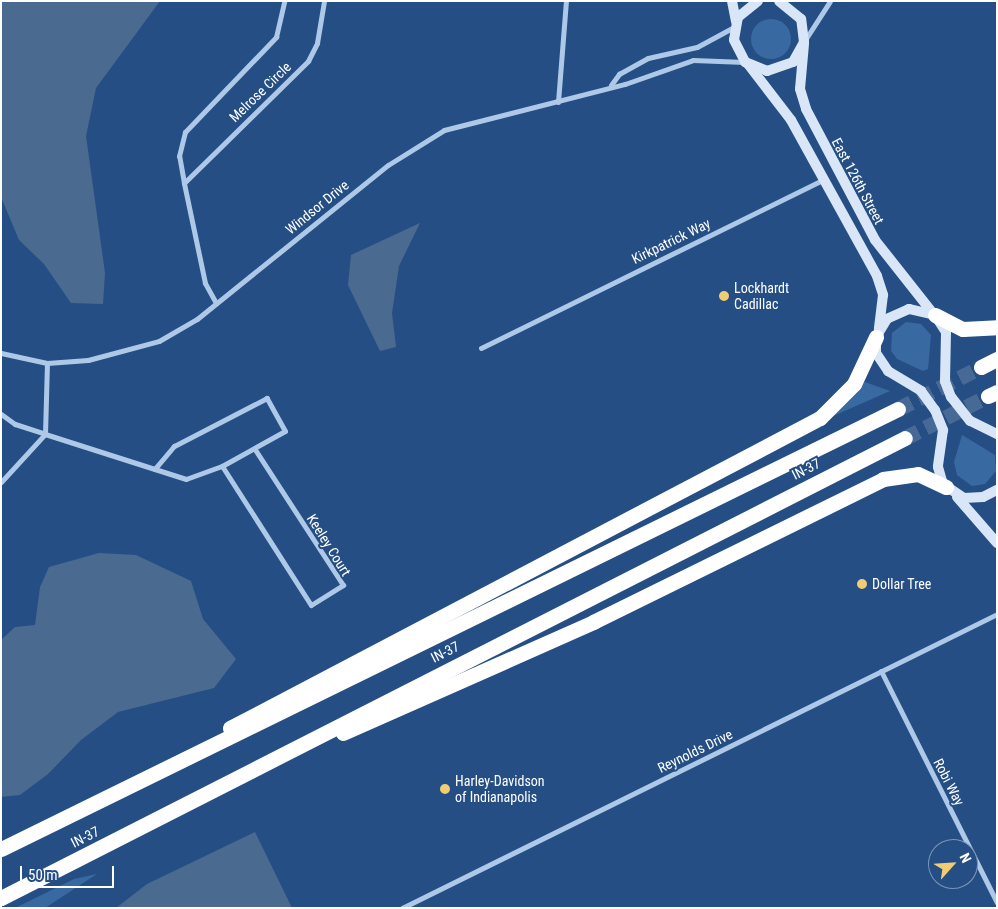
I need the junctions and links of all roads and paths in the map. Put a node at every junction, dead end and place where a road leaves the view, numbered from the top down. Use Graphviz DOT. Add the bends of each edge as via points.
graph roads {
  1 [pos="284,1"];
  2 [pos="324,1"];
  3 [pos="566,1"];
  4 [pos="732,1"];
  5 [pos="758,1"];
  6 [pos="781,1"];
  7 [pos="788,1"];
  8 [pos="830,1"];
  9 [pos="735,24"];
  10 [pos="804,43"];
  11 [pos="747,63"];
  12 [pos="611,85"];
  13 [pos="558,102"];
  14 [pos="822,180"];
  15 [pos="184,183"];
  16 [pos="216,303"];
  17 [pos="934,314"];
  18 [pos="997,327"];
  19 [pos="877,335"];
  20 [pos="481,348"];
  21 [pos="1,353"];
  22 [pos="997,359"];
  23 [pos="48,363"];
  24 [pos="981,367"];
  25 [pos="898,409"];
  26 [pos="1,414"];
  27 [pos="45,434"];
  28 [pos="997,434"];
  29 [pos="905,438"];
  30 [pos="254,448"];
  31 [pos="222,466"];
  32 [pos="155,469"];
  33 [pos="1,482"];
  34 [pos="949,490"];
  35 [pos="997,490"];
  36 [pos="997,543"];
  37 [pos="997,614"];
  38 [pos="881,672"];
  39 [pos="165,769"];
  40 [pos="242,775"];
  41 [pos="1,850"];
  42 [pos="1,898"];
  43 [pos="997,904"];
  44 [pos="402,908"];
  1 -- 15 [label="street, Melrose Circle" via="276,37 185,132 179,156"];
  2 -- 15 [label="street, Melrose Circle" via="317,43 308,61"];
  3 -- 13 [label="street"];
  4 -- 9 [label="main road"];
  5 -- 9 [label="main road"];
  6 -- 7 [label="street"];
  6 -- 10 [label="main road, East 126th Street" via="801,19"];
  8 -- 10 [label="street"];
  9 -- 11 [label="main road" via="735,46"];
  9 -- 12 [label="street, Windsor Drive" via="697,46 648,58 619,74"];
  10 -- 11 [label="main road" via="793,62 781,69 767,71"];
  10 -- 17 [label="main road, East 126th Street" via="800,88 806,109 874,240"];
  11 -- 12 [label="street, Windsor Drive" via="693,60"];
  11 -- 14 [label="main road" via="781,104"];
  12 -- 13 [label="street, Windsor Drive"];
  13 -- 16 [label="street, Windsor Drive" via="473,121 418,143"];
  14 -- 19 [label="main road" via="879,280 883,302"];
  14 -- 20 [label="street, Kirkpatrick Way"];
  15 -- 16 [label="street, Melrose Circle" via="205,282"];
  16 -- 23 [label="street, Windsor Drive" via="185,327 144,347 112,356"];
  17 -- 18 [label="highway" via="963,329"];
  17 -- 19 [label="main road" via="903,310"];
  17 -- 28 [label="main road, East 126th Street" via="946,332 945,363 951,397 974,423"];
  19 -- 34 [label="main road" via="880,362 932,405 943,439 938,468"];
  19 -- 39 [label="highway" via="854,384 820,418 252,714"];
  21 -- 23 [label="street, Windsor Drive"];
  22 -- 24 [label="highway"];
  23 -- 27 [label="street"];
  25 -- 39 [label="highway, IN-37"];
  26 -- 27 [label="street" via="15,424"];
  27 -- 32 [label="street"];
  27 -- 33 [label="street"];
  29 -- 40 [label="highway, IN-37"];
  30 -- 31 [label="street"];
  30 -- 31 [label="street, Keeley Court" via="343,584 312,605"];
  30 -- 32 [label="street" via="285,431 267,398 174,446"];
  31 -- 32 [label="street" via="186,479"];
  34 -- 35 [label="main road" via="978,498"];
  34 -- 36 [label="main road"];
  34 -- 40 [label="highway" via="918,474 883,479 593,622"];
  37 -- 38 [label="street, Reynolds Drive"];
  38 -- 43 [label="street, Robi Way"];
  38 -- 44 [label="street, Reynolds Drive"];
  39 -- 41 [label="highway, IN-37"];
  40 -- 42 [label="highway, IN-37"];
}
